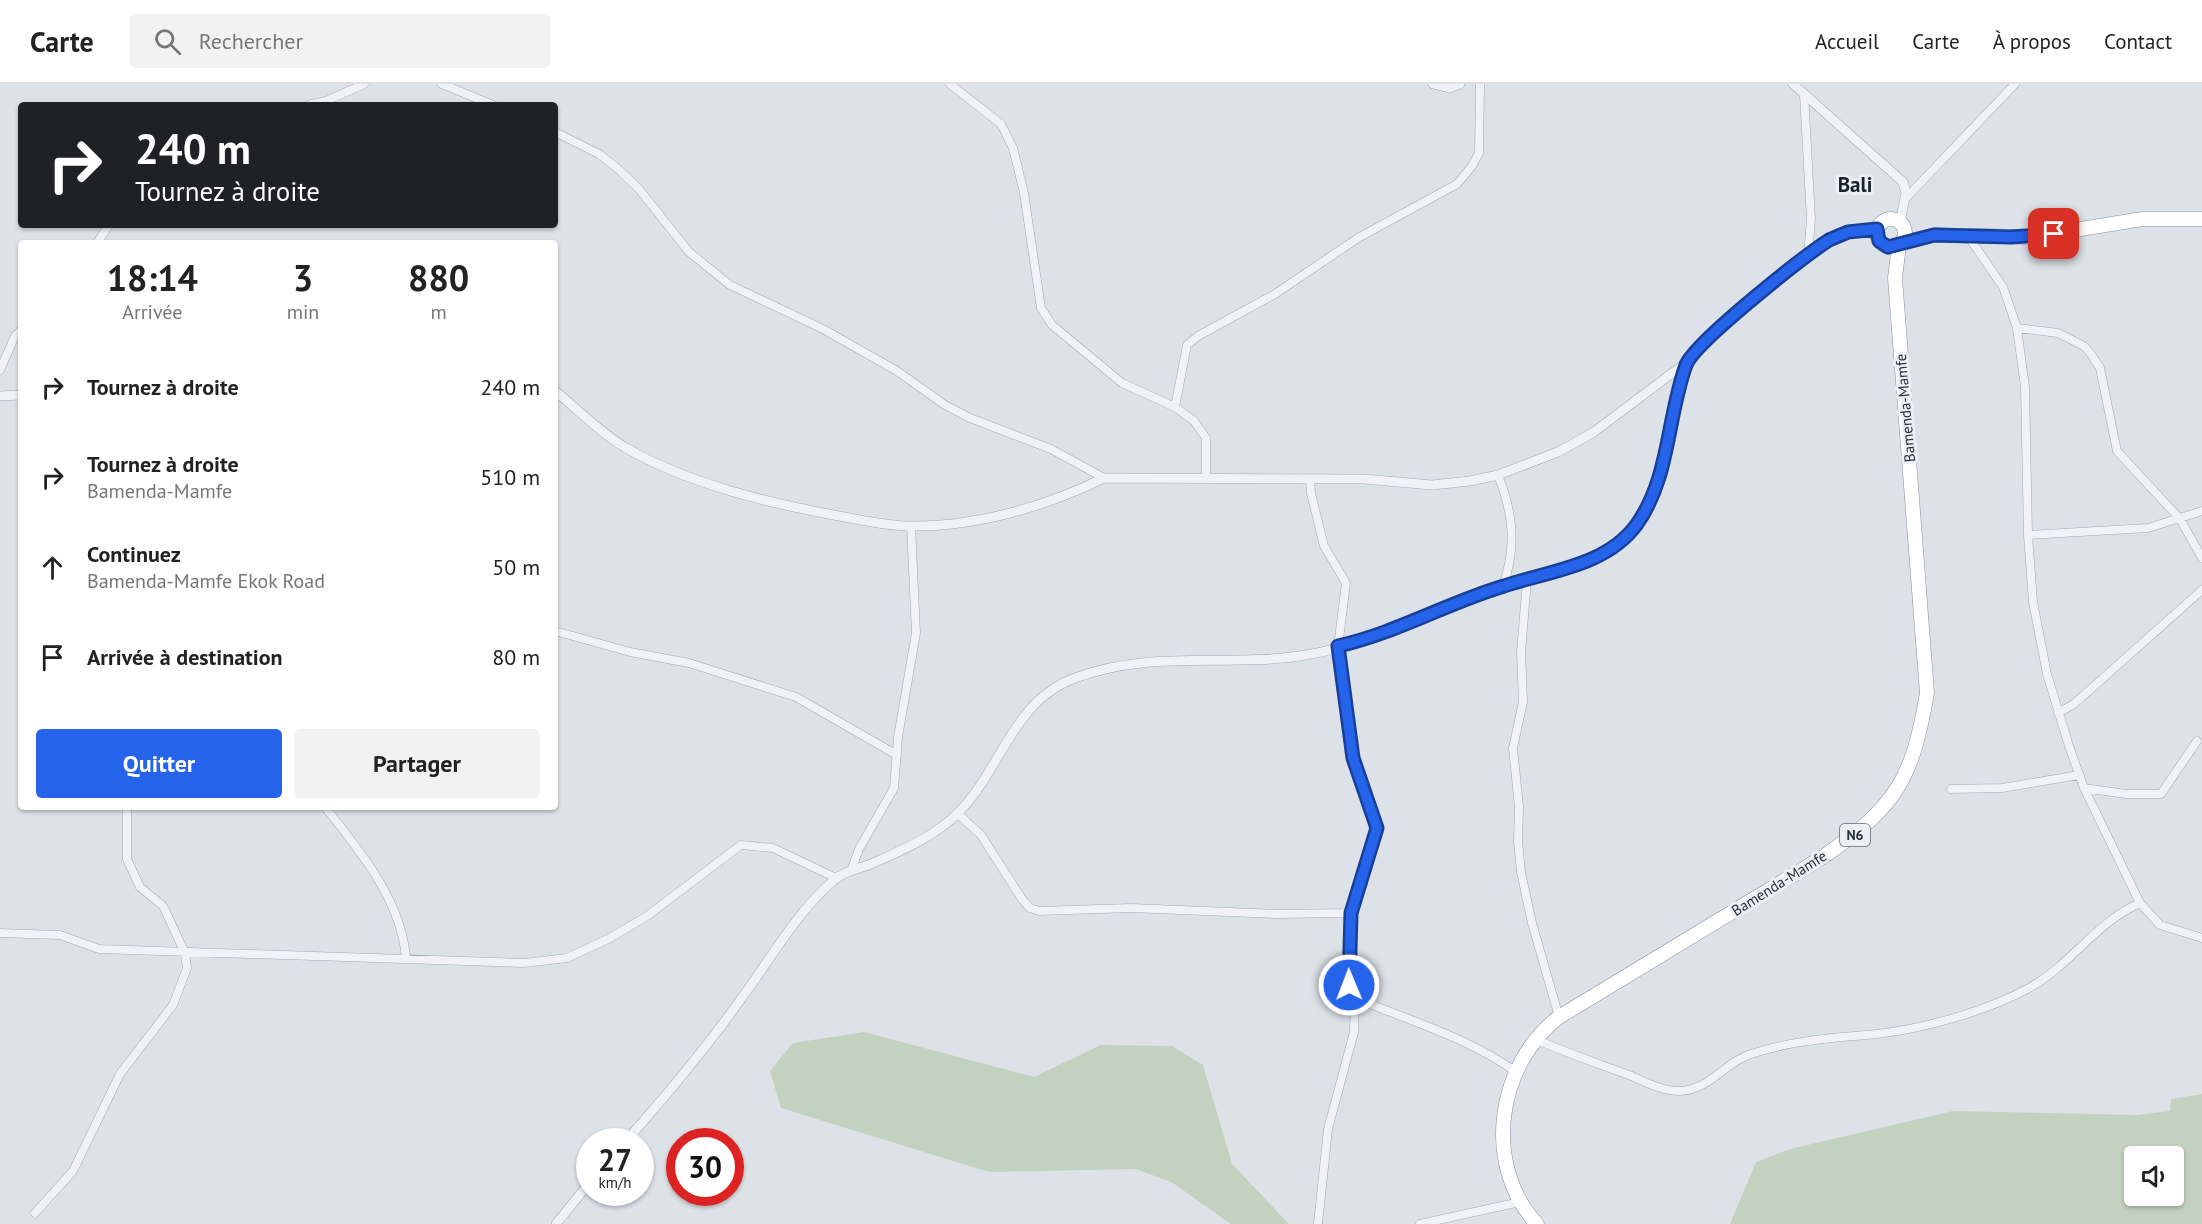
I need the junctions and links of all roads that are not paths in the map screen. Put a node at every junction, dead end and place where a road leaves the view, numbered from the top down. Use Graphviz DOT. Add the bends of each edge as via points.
graph roads {
  1 [pos="364,84"];
  2 [pos="442,84"];
  3 [pos="950,84"];
  4 [pos="1433,84"];
  5 [pos="1460,84"];
  6 [pos="1480,84"];
  7 [pos="1793,84"];
  8 [pos="2015,84"];
  9 [pos="1803,94"];
  10 [pos="322,102"];
  11 [pos="486,102"];
  12 [pos="558,134"];
  13 [pos="1906,198"];
  14 [pos="2202,219"];
  15 [pos="1902,224"];
  16 [pos="1877,229"];
  17 [pos="1934,235"];
  18 [pos="1968,236"];
  19 [pos="1900,244"];
  20 [pos="1883,245"];
  21 [pos="1808,255"];
  22 [pos="1895,278"];
  23 [pos="2017,328"];
  24 [pos="18,333"];
  25 [pos="1687,362"];
  26 [pos="0,370"];
  27 [pos="558,393"];
  28 [pos="18,395"];
  29 [pos="0,396"];
  30 [pos="1175,407"];
  31 [pos="1498,475"];
  32 [pos="1104,478"];
  33 [pos="1206,478"];
  34 [pos="1310,479"];
  35 [pos="2202,511"];
  36 [pos="2180,519"];
  37 [pos="911,526"];
  38 [pos="2028,535"];
  39 [pos="2202,558"];
  40 [pos="1527,580"];
  41 [pos="1503,586"];
  42 [pos="2202,590"];
  43 [pos="558,632"];
  44 [pos="1338,646"];
  45 [pos="2058,712"];
  46 [pos="2198,741"];
  47 [pos="897,755"];
  48 [pos="2079,775"];
  49 [pos="2084,788"];
  50 [pos="1951,789"];
  51 [pos="127,810"];
  52 [pos="327,810"];
  53 [pos="958,814"];
  54 [pos="850,871"];
  55 [pos="836,878"];
  56 [pos="2140,903"];
  57 [pos="1351,913"];
  58 [pos="0,933"];
  59 [pos="2202,938"];
  60 [pos="185,952"];
  61 [pos="406,959"];
  62 [pos="1355,998"];
  63 [pos="1559,1017"];
  64 [pos="1535,1039"];
  65 [pos="1516,1072"];
  66 [pos="636,1128"];
  67 [pos="576,1199"];
  68 [pos="1520,1202"];
  69 [pos="35,1214"];
  70 [pos="555,1224"];
  71 [pos="1318,1224"];
  72 [pos="1420,1224"];
  73 [pos="1537,1224"];
  1 -- 10 [label="street"];
  2 -- 11 [label="street"];
  3 -- 30 [label="street" via="1001,124 1013,148 1024,193 1041,308 1052,325 1122,383"];
  4 -- 5 [label="street" via="1449,88"];
  6 -- 30 [label="street" via="1479,153 1457,184 1358,238 1275,294 1198,336 1187,345"];
  7 -- 9 [label="street"];
  8 -- 13 [label="street"];
  9 -- 13 [label="street" via="1903,182"];
  9 -- 21 [label="street" via="1812,219"];
  12 -- 32 [label="street" via="617,168 639,189 689,252 730,285 823,329 970,418 1051,449"];
  13 -- 15 [label="street"];
  14 -- 18 [label="highway" via="2142,219 2032,237"];
  15 -- 16 [label="highway" via="1884,220"];
  15 -- 17 [label="highway"];
  15 -- 19 [label="highway, Bamenda-Mamfe / N6" via="1905,231"];
  16 -- 20 [label="highway, Bamenda-Mamfe / N6"];
  16 -- 21 [label="street" via="1838,235"];
  17 -- 18 [label="highway"];
  17 -- 19 [label="highway"];
  18 -- 23 [label="street" via="2002,287"];
  19 -- 20 [label="highway"];
  19 -- 22 [label="highway, Bamenda-Mamfe / N6"];
  20 -- 22 [label="highway, Bamenda-Mamfe / N6"];
  21 -- 25 [label="street" via="1713,334"];
  22 -- 63 [label="highway, Bamenda-Mamfe / N6" via="1927,693 1919,741 1907,771 1893,797 1858,832 1823,857"];
  23 -- 36 [label="street" via="2058,333 2084,345 2100,368 2118,451"];
  23 -- 38 [label="street" via="2025,387"];
  24 -- 26 [label="street"];
  25 -- 31 [label="street" via="1594,432 1558,452"];
  25 -- 40 [label="street" via="1662,467 1636,525 1616,547"];
  27 -- 37 [label="street" via="625,447 724,489 802,509"];
  28 -- 29 [label="street"];
  30 -- 33 [label="street" via="1194,421 1206,438"];
  31 -- 34 [label="street" via="1432,485"];
  31 -- 41 [label="street" via="1510,507 1513,538"];
  32 -- 33 [label="street"];
  32 -- 37 [label="street" via="1078,491 974,521"];
  33 -- 34 [label="street"];
  34 -- 44 [label="street" via="1324,546 1346,583"];
  35 -- 36 [label="street"];
  36 -- 38 [label="street" via="2148,528"];
  36 -- 39 [label="street"];
  37 -- 47 [label="street" via="916,633"];
  38 -- 45 [label="street" via="2040,645"];
  40 -- 41 [label="street"];
  40 -- 63 [label="street" via="1521,652 1523,702 1514,748 1518,841 1532,923"];
  41 -- 44 [label="street" via="1370,639"];
  42 -- 45 [label="street" via="2074,704"];
  43 -- 47 [label="street" via="689,663 796,696"];
  44 -- 53 [label="street" via="1306,655 1140,662 1070,679 1039,698 1023,716"];
  44 -- 57 [label="street" via="1353,758 1377,828"];
  45 -- 48 [label="street"];
  46 -- 49 [label="street" via="2162,794"];
  47 -- 54 [label="street" via="894,788"];
  48 -- 49 [label="street"];
  48 -- 50 [label="street" via="2002,788"];
  49 -- 56 [label="street"];
  51 -- 60 [label="street" via="127,859 140,887 163,906"];
  52 -- 61 [label="street" via="386,891 400,924"];
  53 -- 54 [label="street" via="924,839"];
  53 -- 57 [label="street" via="981,835 1022,899 1039,911 1131,908"];
  54 -- 55 [label="street"];
  55 -- 61 [label="street" via="773,848 741,845 647,916 567,958 524,963"];
  55 -- 66 [label="street" via="788,933 737,1005"];
  56 -- 59 [label="street" via="2160,925"];
  56 -- 64 [label="street" via="2108,921 2063,965 2028,988 1992,1004 1890,1032 1807,1039 1765,1049 1741,1057 1699,1088 1682,1091 1654,1087"];
  57 -- 62 [label="street" via="1349,985"];
  58 -- 60 [label="street" via="60,935 99,949"];
  60 -- 61 [label="street"];
  60 -- 69 [label="street" via="187,968 173,1005 120,1074 73,1171"];
  62 -- 65 [label="street" via="1461,1042"];
  62 -- 71 [label="street" via="1354,1032 1328,1129"];
  63 -- 64 [label="highway, Bamenda-Mamfe / N6"];
  64 -- 65 [label="highway, Bamenda-Mamfe / N6"];
  65 -- 68 [label="highway, Bamenda-Mamfe / N6" via="1504,1114 1503,1136 1509,1176"];
  67 -- 70 [label="street"];
  68 -- 72 [label="street"];
  68 -- 73 [label="highway, Bamenda-Mamfe / N6"];
}
